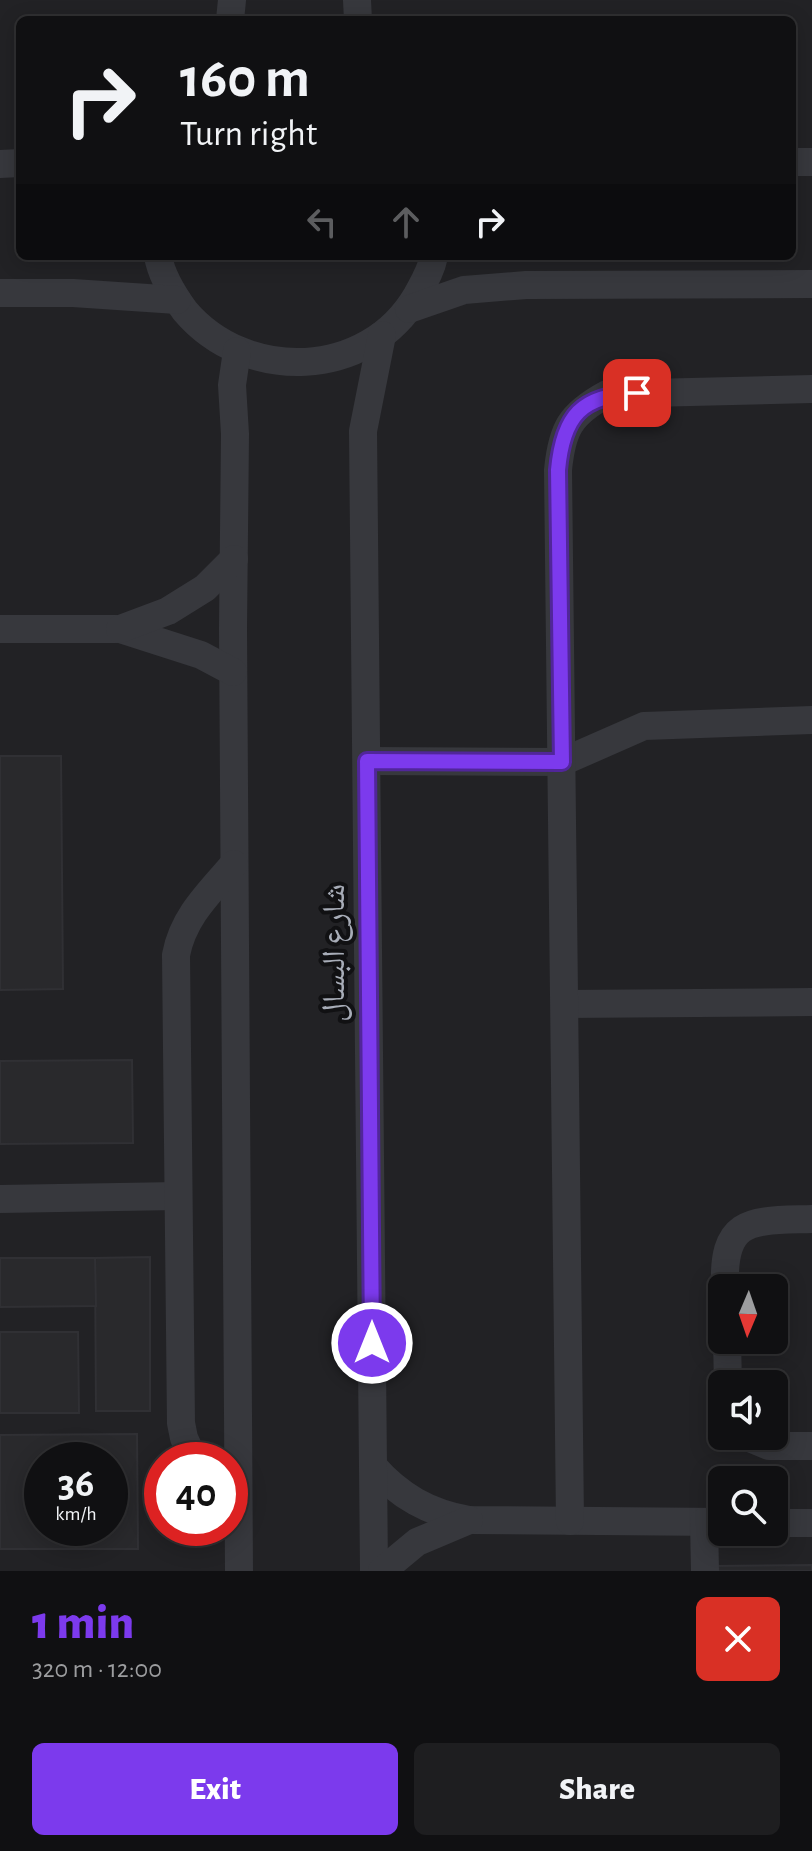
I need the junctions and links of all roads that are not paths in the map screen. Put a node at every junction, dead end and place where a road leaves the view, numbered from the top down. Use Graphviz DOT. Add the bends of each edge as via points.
graph roads {
  1 [pos="160,260"];
  2 [pos="433,260"];
  3 [pos="812,284"];
  4 [pos="0,293"];
  5 [pos="177,300"];
  6 [pos="409,309"];
  7 [pos="382,335"];
  8 [pos="237,351"];
  9 [pos="812,389"];
  10 [pos="234,559"];
  11 [pos="0,629"];
  12 [pos="120,629"];
  13 [pos="233,672"];
  14 [pos="812,720"];
  15 [pos="367,761"];
  16 [pos="562,762"];
  17 [pos="234,864"];
  18 [pos="812,1002"];
  19 [pos="565,1004"];
  20 [pos="178,1196"];
  21 [pos="0,1199"];
  22 [pos="812,1219"];
  23 [pos="724,1274"];
  24 [pos="186,1442"];
  25 [pos="234,1442"];
  26 [pos="788,1446"];
  27 [pos="812,1446"];
  28 [pos="373,1466"];
  29 [pos="469,1520"];
  30 [pos="570,1521"];
  31 [pos="708,1522"];
  32 [pos="788,1523"];
  33 [pos="812,1523"];
  34 [pos="237,1546"];
  35 [pos="709,1546"];
  36 [pos="239,1571"];
  37 [pos="374,1571"];
  38 [pos="382,1571"];
  39 [pos="705,1571"];
  1 -- 5 [label="street"];
  2 -- 6 [label="street"];
  3 -- 6 [label="street" via="526,285 464,290"];
  4 -- 5 [label="street"];
  5 -- 8 [label="street" via="194,321"];
  6 -- 7 [label="street"];
  7 -- 8 [label="street" via="348,354 311,363 274,362"];
  7 -- 15 [label="street, شارع البسال" via="363,431"];
  8 -- 10 [label="street" via="232,385"];
  9 -- 16 [label="street" via="607,394 569,422 558,470"];
  10 -- 12 [label="street" via="205,588 168,611"];
  10 -- 13 [label="street"];
  11 -- 12 [label="street"];
  12 -- 13 [label="street" via="201,655"];
  13 -- 17 [label="street"];
  14 -- 16 [label="street" via="644,726"];
  15 -- 16 [label="street"];
  15 -- 28 [label="street, شارع البسال"];
  16 -- 19 [label="street"];
  17 -- 20 [label="street" via="190,916 176,955"];
  17 -- 25 [label="street"];
  18 -- 19 [label="street"];
  19 -- 30 [label="street"];
  20 -- 21 [label="street"];
  20 -- 24 [label="street" via="181,1423"];
  22 -- 23 [label="street" via="766,1220 742,1228 727,1247"];
  26 -- 27 [label="street"];
  28 -- 29 [label="street" via="415,1503"];
  28 -- 37 [label="street, شارع البسال"];
  29 -- 30 [label="street"];
  29 -- 38 [label="street" via="417,1542"];
  30 -- 31 [label="street"];
  32 -- 33 [label="street"];
  34 -- 36 [label="street"];
  35 -- 39 [label="street"];
}
